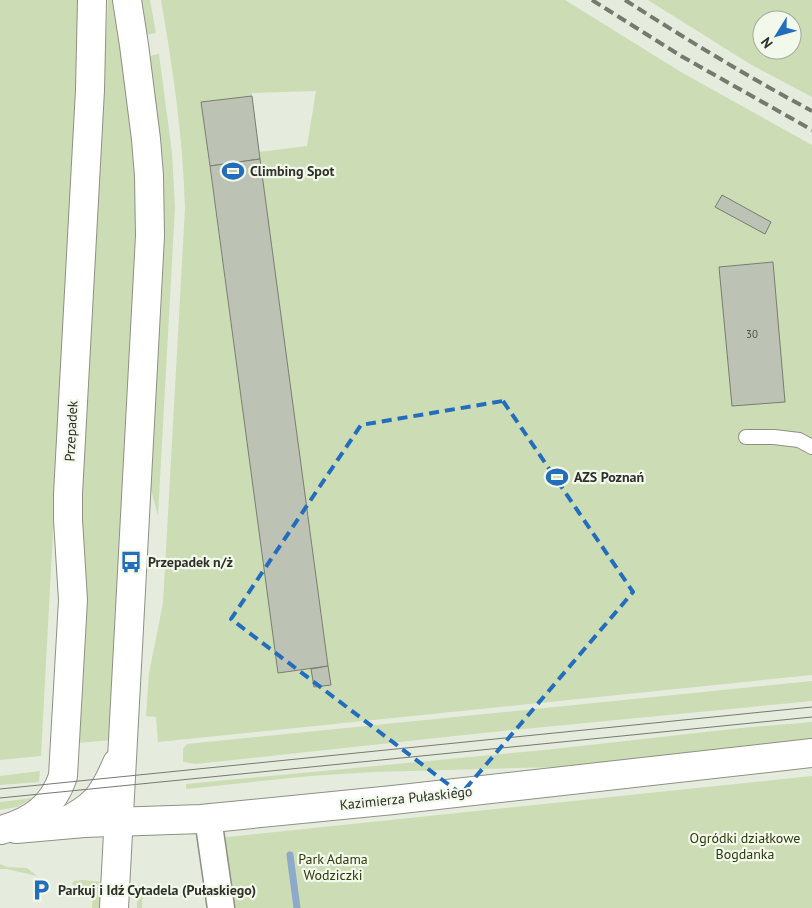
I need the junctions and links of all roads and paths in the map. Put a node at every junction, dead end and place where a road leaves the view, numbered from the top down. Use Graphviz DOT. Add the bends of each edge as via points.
graph roads {
  1 [pos="92,0"];
  2 [pos="127,0"];
  3 [pos="746,437"];
  4 [pos="812,447"];
  5 [pos="122,750"];
  6 [pos="812,753"];
  7 [pos="208,818"];
  8 [pos="118,821"];
  9 [pos="59,825"];
  10 [pos="0,830"];
  11 [pos="114,908"];
  12 [pos="222,908"];
  1 -- 10 [label="street, Przepadek" via="68,494 73,590 63,776 50,801 37,814"];
  2 -- 5 [label="street" via="146,139 150,200"];
  3 -- 4 [label="lane" via="799,440"];
  5 -- 8 [label="street"];
  5 -- 9 [label="street" via="101,795 82,813"];
  6 -- 7 [label="street, Kazimierza Pułaskiego"];
  7 -- 8 [label="street, Kazimierza Pułaskiego"];
  7 -- 12 [label="street"];
  8 -- 9 [label="street, Kazimierza Pułaskiego"];
  8 -- 11 [label="street"];
  9 -- 10 [label="street, Kazimierza Pułaskiego"];
}
